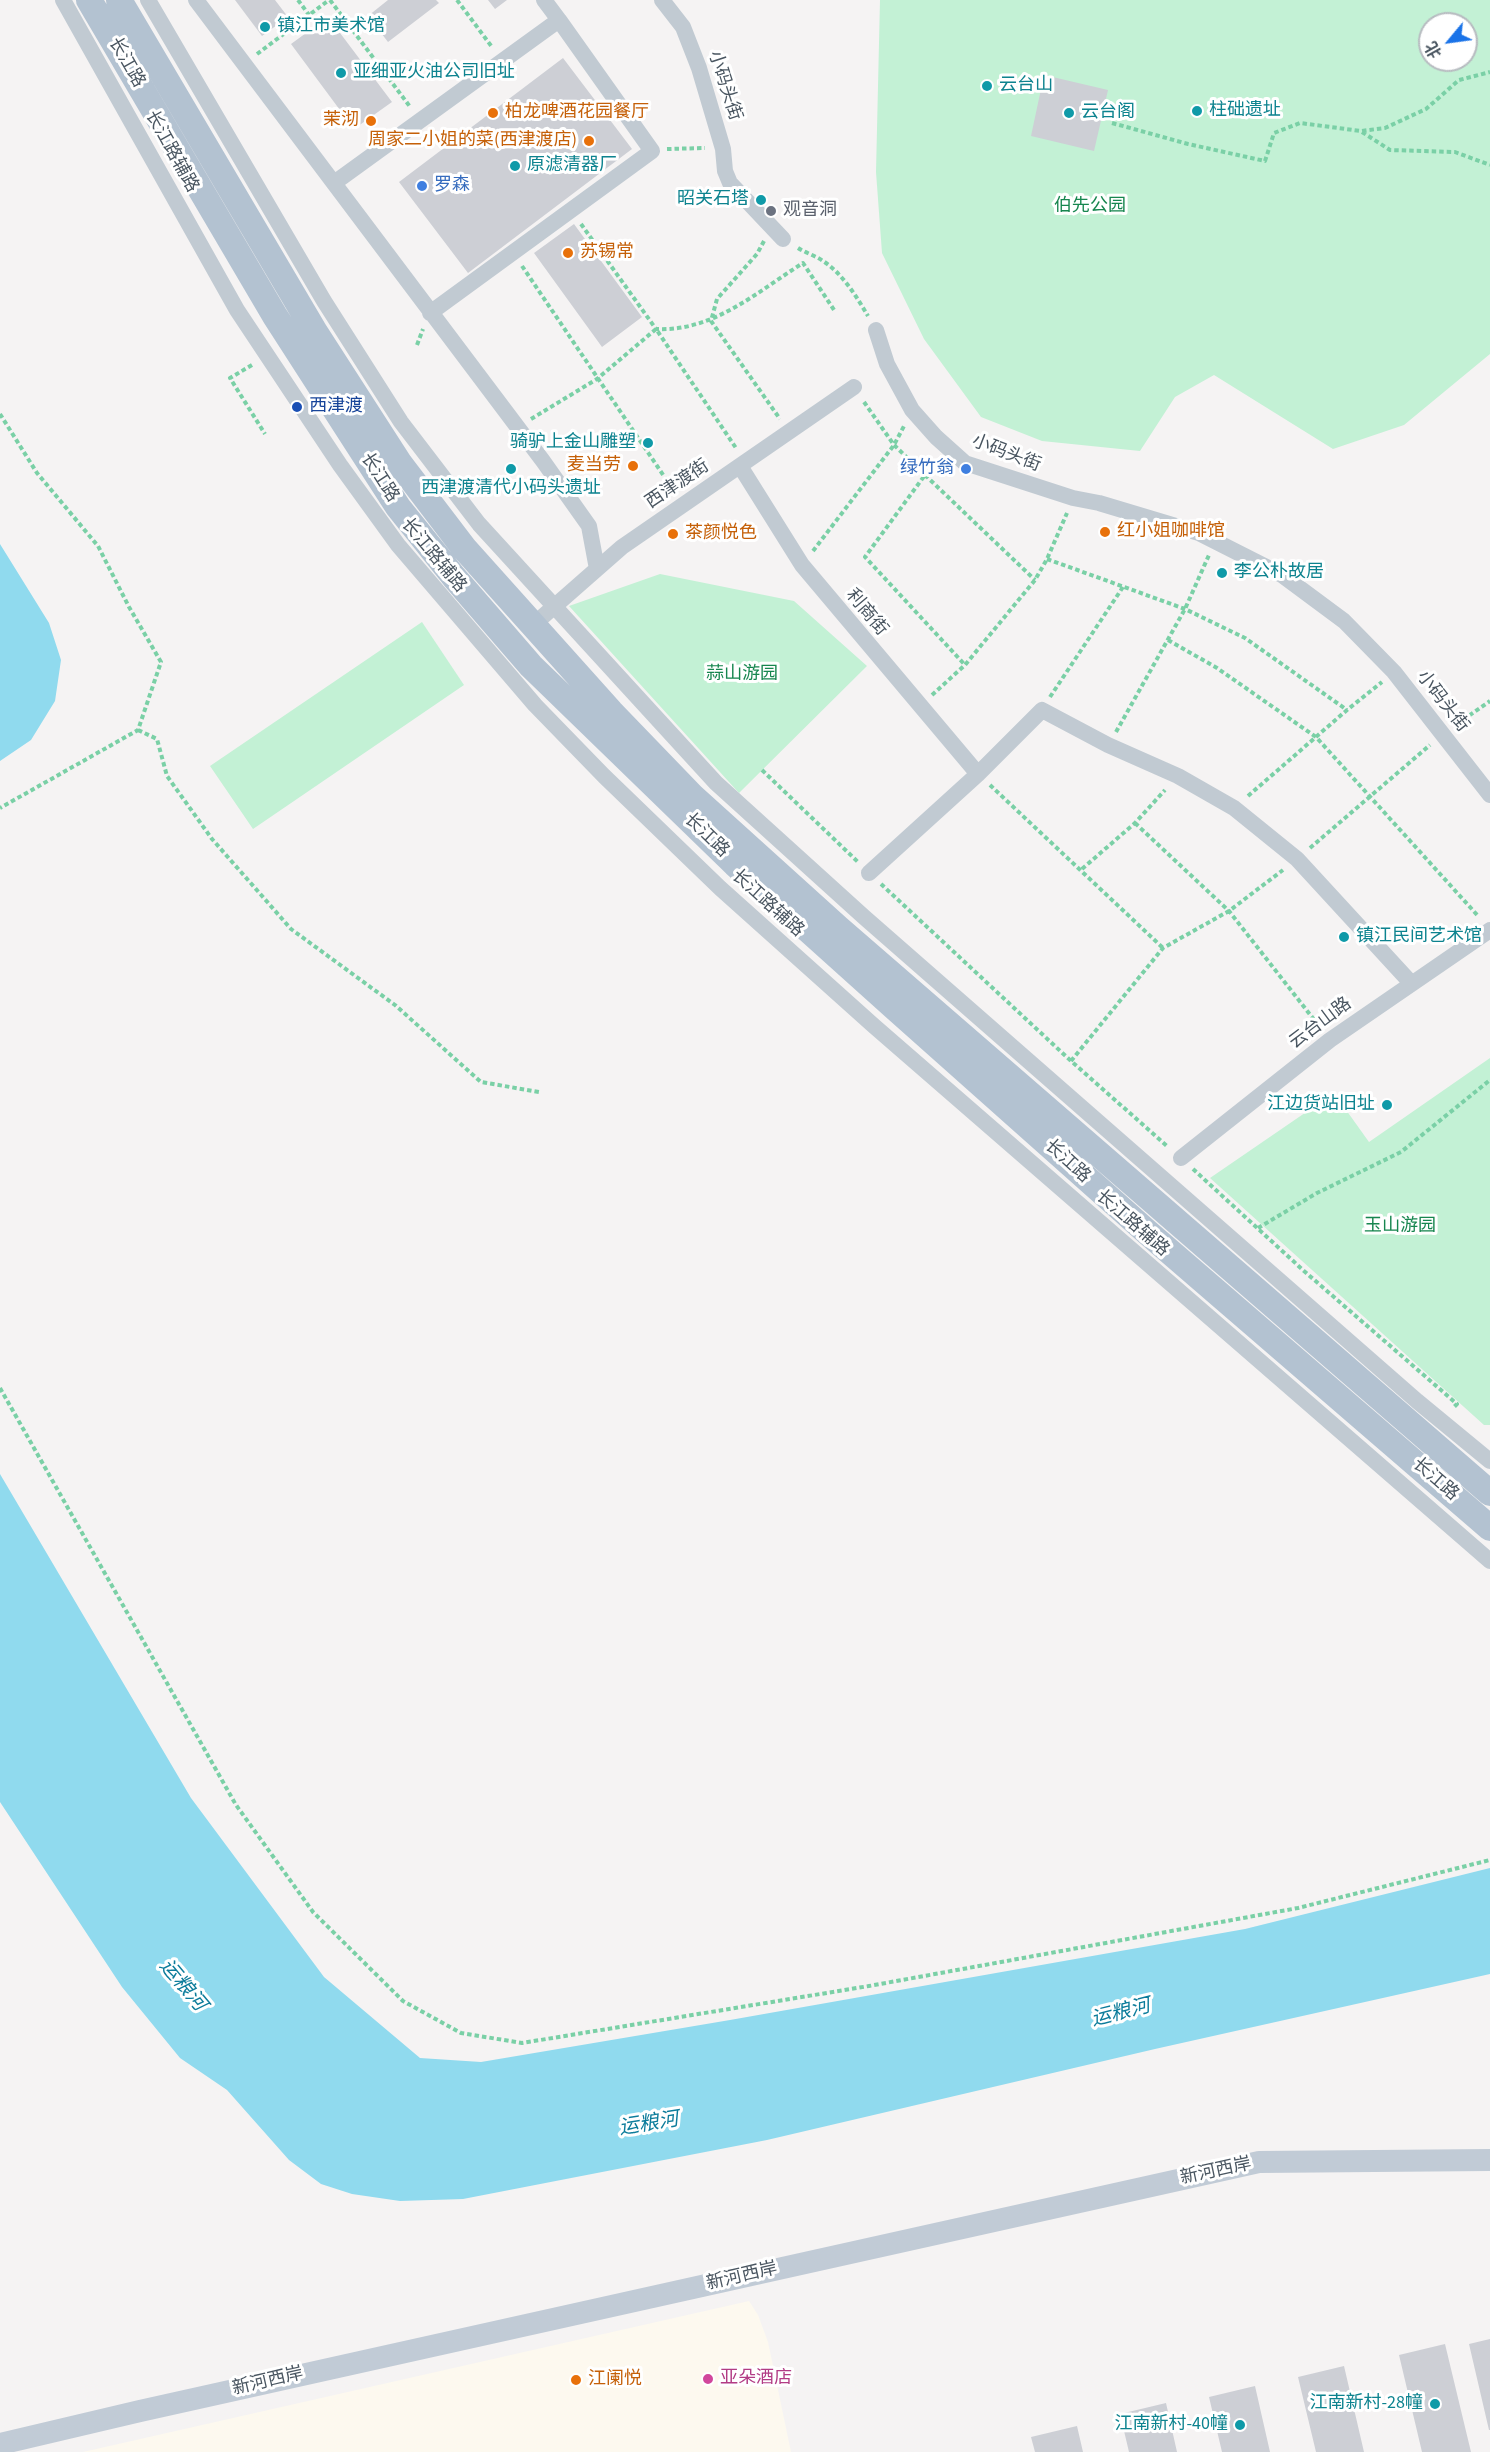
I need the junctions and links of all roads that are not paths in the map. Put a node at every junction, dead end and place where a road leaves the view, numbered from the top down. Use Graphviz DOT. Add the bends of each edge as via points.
graph roads {
  1 [pos="63,0"];
  2 [pos="89,0"];
  3 [pos="119,0"];
  4 [pos="148,0"];
  5 [pos="196,0"];
  6 [pos="544,0"];
  7 [pos="662,0"];
  8 [pos="559,20"];
  9 [pos="334,183"];
  10 [pos="777,233"];
  11 [pos="430,313"];
  12 [pos="876,330"];
  13 [pos="854,387"];
  14 [pos="740,465"];
  15 [pos="597,569"];
  16 [pos="554,607"];
  17 [pos="532,626"];
  18 [pos="978,774"];
  19 [pos="1490,795"];
  20 [pos="869,873"];
  21 [pos="1486,925"];
  22 [pos="1411,983"];
  23 [pos="1181,1158"];
  24 [pos="1490,1461"];
  25 [pos="1490,1493"];
  26 [pos="1485,1513"];
  27 [pos="1490,1561"];
  28 [pos="1490,2160"];
  29 [pos="0,2444"];
  1 -- 27 [label="street, 长江路辅路" via="237,310 340,465 398,545 535,705 728,896"];
  2 -- 26 [label="main road, 长江路" via="275,316 398,507 531,666 735,864 892,1006 1147,1232"];
  3 -- 17 [label="main road, 长江路" via="315,332 400,464 464,548"];
  4 -- 16 [label="street" via="324,301 401,423 479,524"];
  5 -- 9 [label="street"];
  6 -- 8 [label="street"];
  7 -- 10 [label="street, 小码头街" via="683,27 695,58 730,183"];
  8 -- 9 [label="street"];
  8 -- 11 [label="street" via="652,151"];
  9 -- 11 [label="street"];
  11 -- 15 [label="street" via="589,526"];
  12 -- 19 [label="street, 小码头街" via="887,364 912,410 965,463 1199,533 1282,575 1344,621 1394,672"];
  13 -- 14 [label="street, 西津渡街"];
  14 -- 15 [label="street, 西津渡街" via="622,547"];
  14 -- 18 [label="street, 利商街" via="802,565"];
  15 -- 16 [label="street, 西津渡街"];
  16 -- 17 [label="street, 西津渡街"];
  16 -- 24 [label="street" via="716,783 873,925"];
  17 -- 25 [label="main road, 长江路" via="693,797 821,913"];
  18 -- 20 [label="street"];
  18 -- 22 [label="street" via="1042,710 1178,776 1234,808 1297,859"];
  21 -- 22 [label="street, 云台山路"];
  22 -- 23 [label="street, 云台山路" via="1330,1040"];
  28 -- 29 [label="street, 新河西岸" via="1259,2162"];
}
